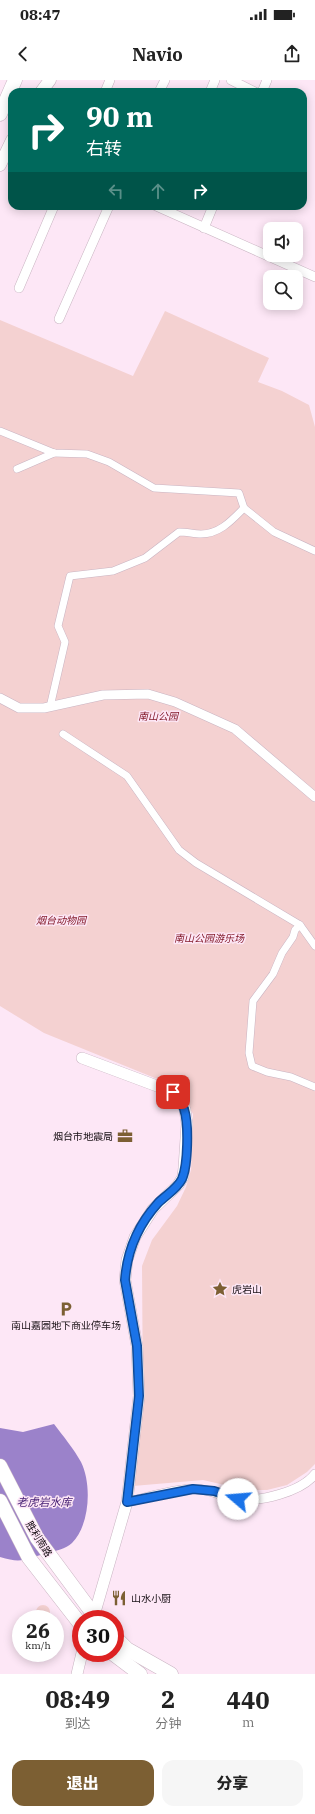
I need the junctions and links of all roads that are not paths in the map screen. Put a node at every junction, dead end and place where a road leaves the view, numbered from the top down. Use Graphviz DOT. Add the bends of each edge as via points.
graph roads {
  1 [pos="231,80"];
  2 [pos="248,88"];
  3 [pos="8,96"];
  4 [pos="0,114"];
  5 [pos="8,148"];
  6 [pos="0,165"];
  7 [pos="52,210"];
  8 [pos="106,210"];
  9 [pos="166,210"];
  10 [pos="211,210"];
  11 [pos="204,228"];
  12 [pos="315,277"];
  13 [pos="19,288"];
  14 [pos="59,319"];
  15 [pos="0,431"];
  16 [pos="54,453"];
  17 [pos="17,469"];
  18 [pos="244,508"];
  19 [pos="315,551"];
  20 [pos="0,698"];
  21 [pos="50,707"];
  22 [pos="63,734"];
  23 [pos="315,797"];
  24 [pos="300,926"];
  25 [pos="315,946"];
  26 [pos="82,1058"];
  27 [pos="315,1087"];
  28 [pos="0,1466"];
  29 [pos="315,1474"];
  30 [pos="0,1501"];
  31 [pos="127,1502"];
  32 [pos="88,1610"];
  33 [pos="94,1610"];
  34 [pos="72,1614"];
  35 [pos="124,1646"];
  36 [pos="80,1662"];
  37 [pos="124,1662"];
  38 [pos="77,1674"];
  39 [pos="140,1674"];
  40 [pos="172,1674"];
  1 -- 2 [label="street"];
  3 -- 4 [label="main road"];
  5 -- 6 [label="main road"];
  7 -- 13 [label="street"];
  8 -- 14 [label="street"];
  9 -- 11 [label="street"];
  10 -- 11 [label="street"];
  11 -- 12 [label="street"];
  15 -- 16 [label="street"];
  16 -- 17 [label="street"];
  16 -- 18 [label="street" via="87,454 109,462 154,488 239,493"];
  18 -- 19 [label="street" via="274,532"];
  18 -- 21 [label="street" via="217,531 201,534 179,532 145,558 113,572 70,576 58,626 65,642"];
  20 -- 21 [label="street" via="19,708"];
  21 -- 23 [label="street" via="103,695 148,694 175,702 235,729"];
  22 -- 24 [label="street" via="127,776 179,850"];
  24 -- 25 [label="street"];
  24 -- 27 [label="street" via="282,953 273,974 253,1001 249,1053 252,1066"];
  26 -- 31 [label="street" via="173,1092 181,1099 187,1124 182,1177 178,1185 153,1209 135,1236 127,1260 125,1280 137,1346 139,1396"];
  28 -- 32 [label="main road, 胜利南路" via="37,1538"];
  29 -- 31 [label="street" via="290,1491 273,1496 238,1499 214,1491 193,1489"];
  30 -- 34 [label="main road, 胜利南路" via="29,1558"];
  31 -- 33 [label="street"];
  35 -- 40 [label="main road"];
  36 -- 38 [label="street"];
  37 -- 39 [label="main road"];
}
